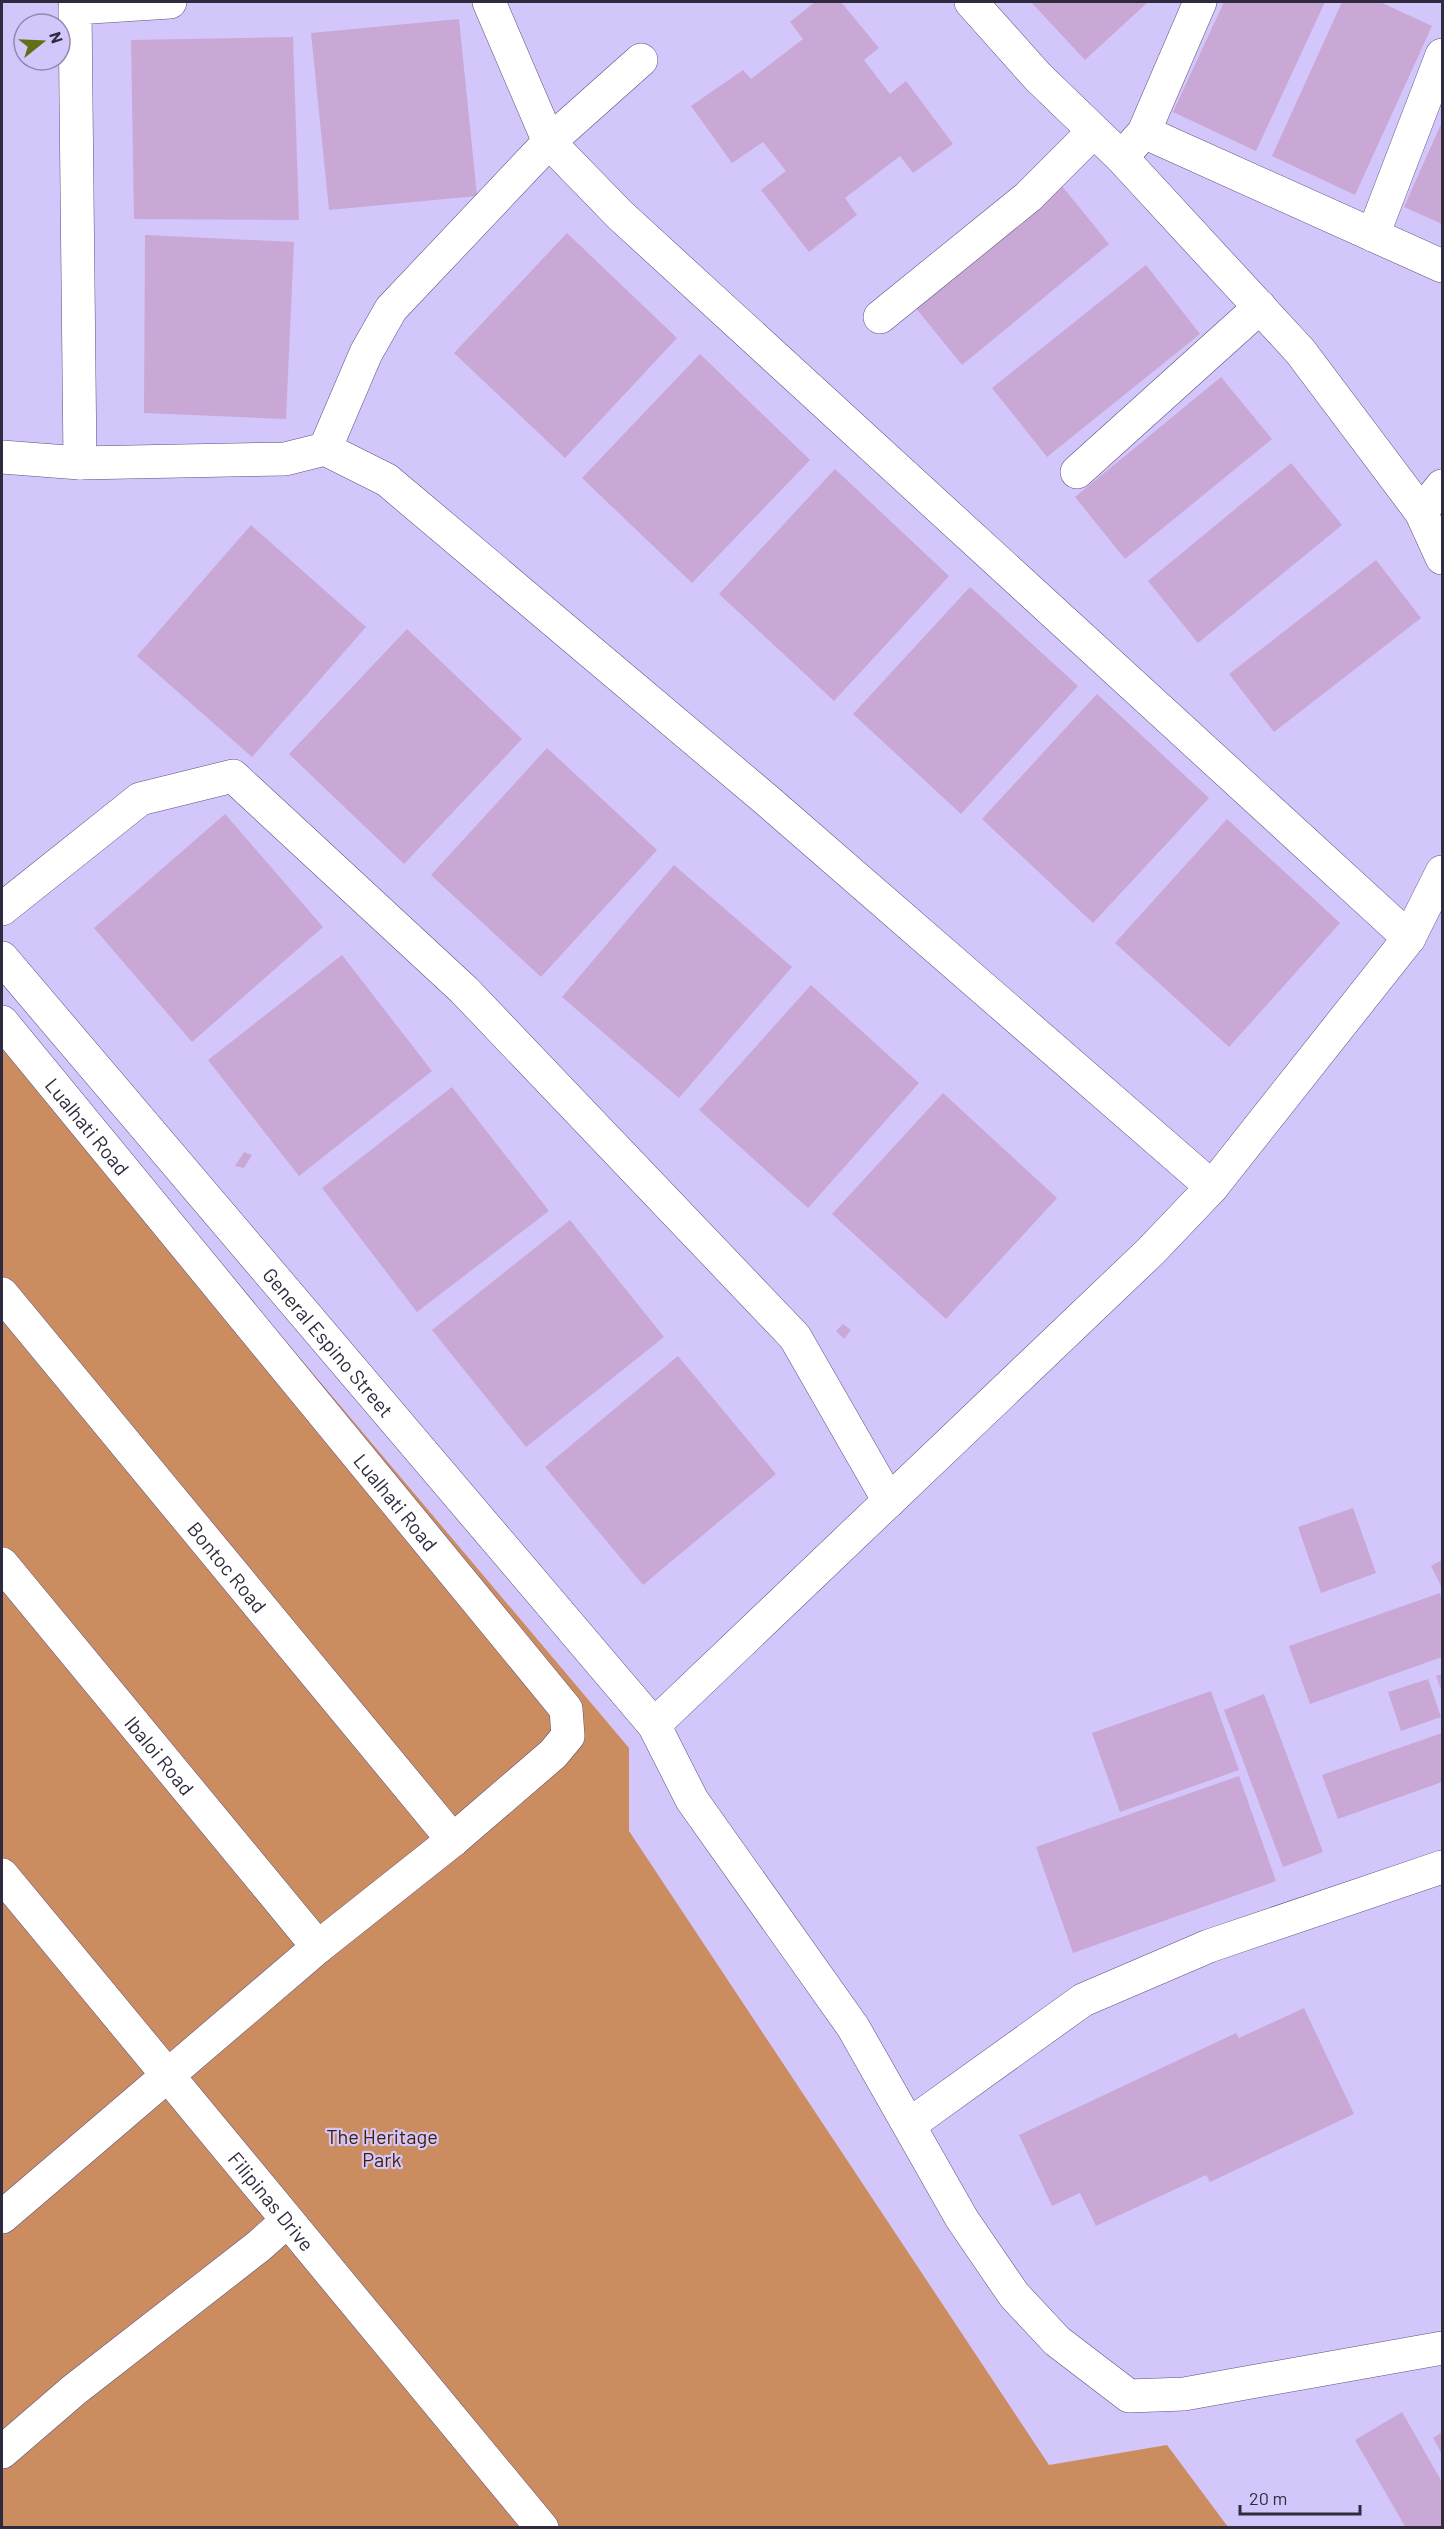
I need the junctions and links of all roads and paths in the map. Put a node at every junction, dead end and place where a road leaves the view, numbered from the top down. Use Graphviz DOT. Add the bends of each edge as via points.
graph roads {
  1 [pos="171,2"];
  2 [pos="489,2"];
  3 [pos="971,2"];
  4 [pos="1200,2"];
  5 [pos="1442,55"];
  6 [pos="641,60"];
  7 [pos="1093,132"];
  8 [pos="1144,132"];
  9 [pos="549,142"];
  10 [pos="1121,157"];
  11 [pos="1373,235"];
  12 [pos="1443,266"];
  13 [pos="1260,308"];
  14 [pos="880,317"];
  15 [pos="325,449"];
  16 [pos="2,457"];
  17 [pos="80,463"];
  18 [pos="1077,472"];
  19 [pos="1443,486"];
  20 [pos="1421,512"];
  21 [pos="1443,558"];
  22 [pos="1443,872"];
  23 [pos="2,909"];
  24 [pos="1409,938"];
  25 [pos="2,958"];
  26 [pos="2,1022"];
  27 [pos="1212,1187"];
  28 [pos="2,1294"];
  29 [pos="889,1501"];
  30 [pos="2,1564"];
  31 [pos="654,1725"];
  32 [pos="453,1840"];
  33 [pos="1443,1867"];
  34 [pos="2,1875"];
  35 [pos="318,1947"];
  36 [pos="167,2077"];
  37 [pos="909,2125"];
  38 [pos="2,2217"];
  39 [pos="287,2221"];
  40 [pos="1443,2348"];
  41 [pos="2,2452"];
  42 [pos="542,2528"];
  1 -- 17 [label="street" via="75,8"];
  2 -- 9 [label="street"];
  3 -- 7 [label="street" via="1038,78"];
  4 -- 8 [label="street"];
  5 -- 11 [label="street"];
  6 -- 9 [label="street"];
  7 -- 10 [label="street"];
  7 -- 14 [label="street" via="1028,197"];
  8 -- 10 [label="street"];
  8 -- 11 [label="street"];
  9 -- 15 [label="street" via="391,309 366,353"];
  9 -- 24 [label="street" via="629,223"];
  10 -- 13 [label="street"];
  11 -- 12 [label="street"];
  13 -- 18 [label="street"];
  13 -- 20 [label="street" via="1300,351"];
  15 -- 17 [label="street" via="285,459"];
  15 -- 27 [label="street" via="387,480 778,809"];
  16 -- 17 [label="street"];
  19 -- 20 [label="street"];
  20 -- 21 [label="street"];
  22 -- 24 [label="street"];
  23 -- 29 [label="street" via="140,799 233,776 464,990 795,1337"];
  24 -- 27 [label="street"];
  25 -- 31 [label="street, General Espino Street"];
  26 -- 32 [label="street, Lualhati Road" via="566,1709 568,1736 553,1754"];
  27 -- 29 [label="street" via="1151,1251"];
  28 -- 32 [label="street, Bontoc Road"];
  29 -- 31 [label="street"];
  30 -- 35 [label="street, Ibaloi Road"];
  31 -- 37 [label="street, General Espino Street" via="692,1800 854,2026"];
  32 -- 35 [label="street, Lualhati Road"];
  33 -- 37 [label="street" via="1209,1946 1083,2000"];
  34 -- 36 [label="street, Filipinas Drive"];
  35 -- 36 [label="street, Lualhati Road"];
  36 -- 38 [label="street, Lualhati Road"];
  36 -- 39 [label="street, Filipinas Drive"];
  37 -- 40 [label="street, General Espino Street" via="962,2219 1014,2295 1057,2341 1129,2396 1184,2394"];
  39 -- 41 [label="street"];
  39 -- 42 [label="street, Filipinas Drive"];
}
